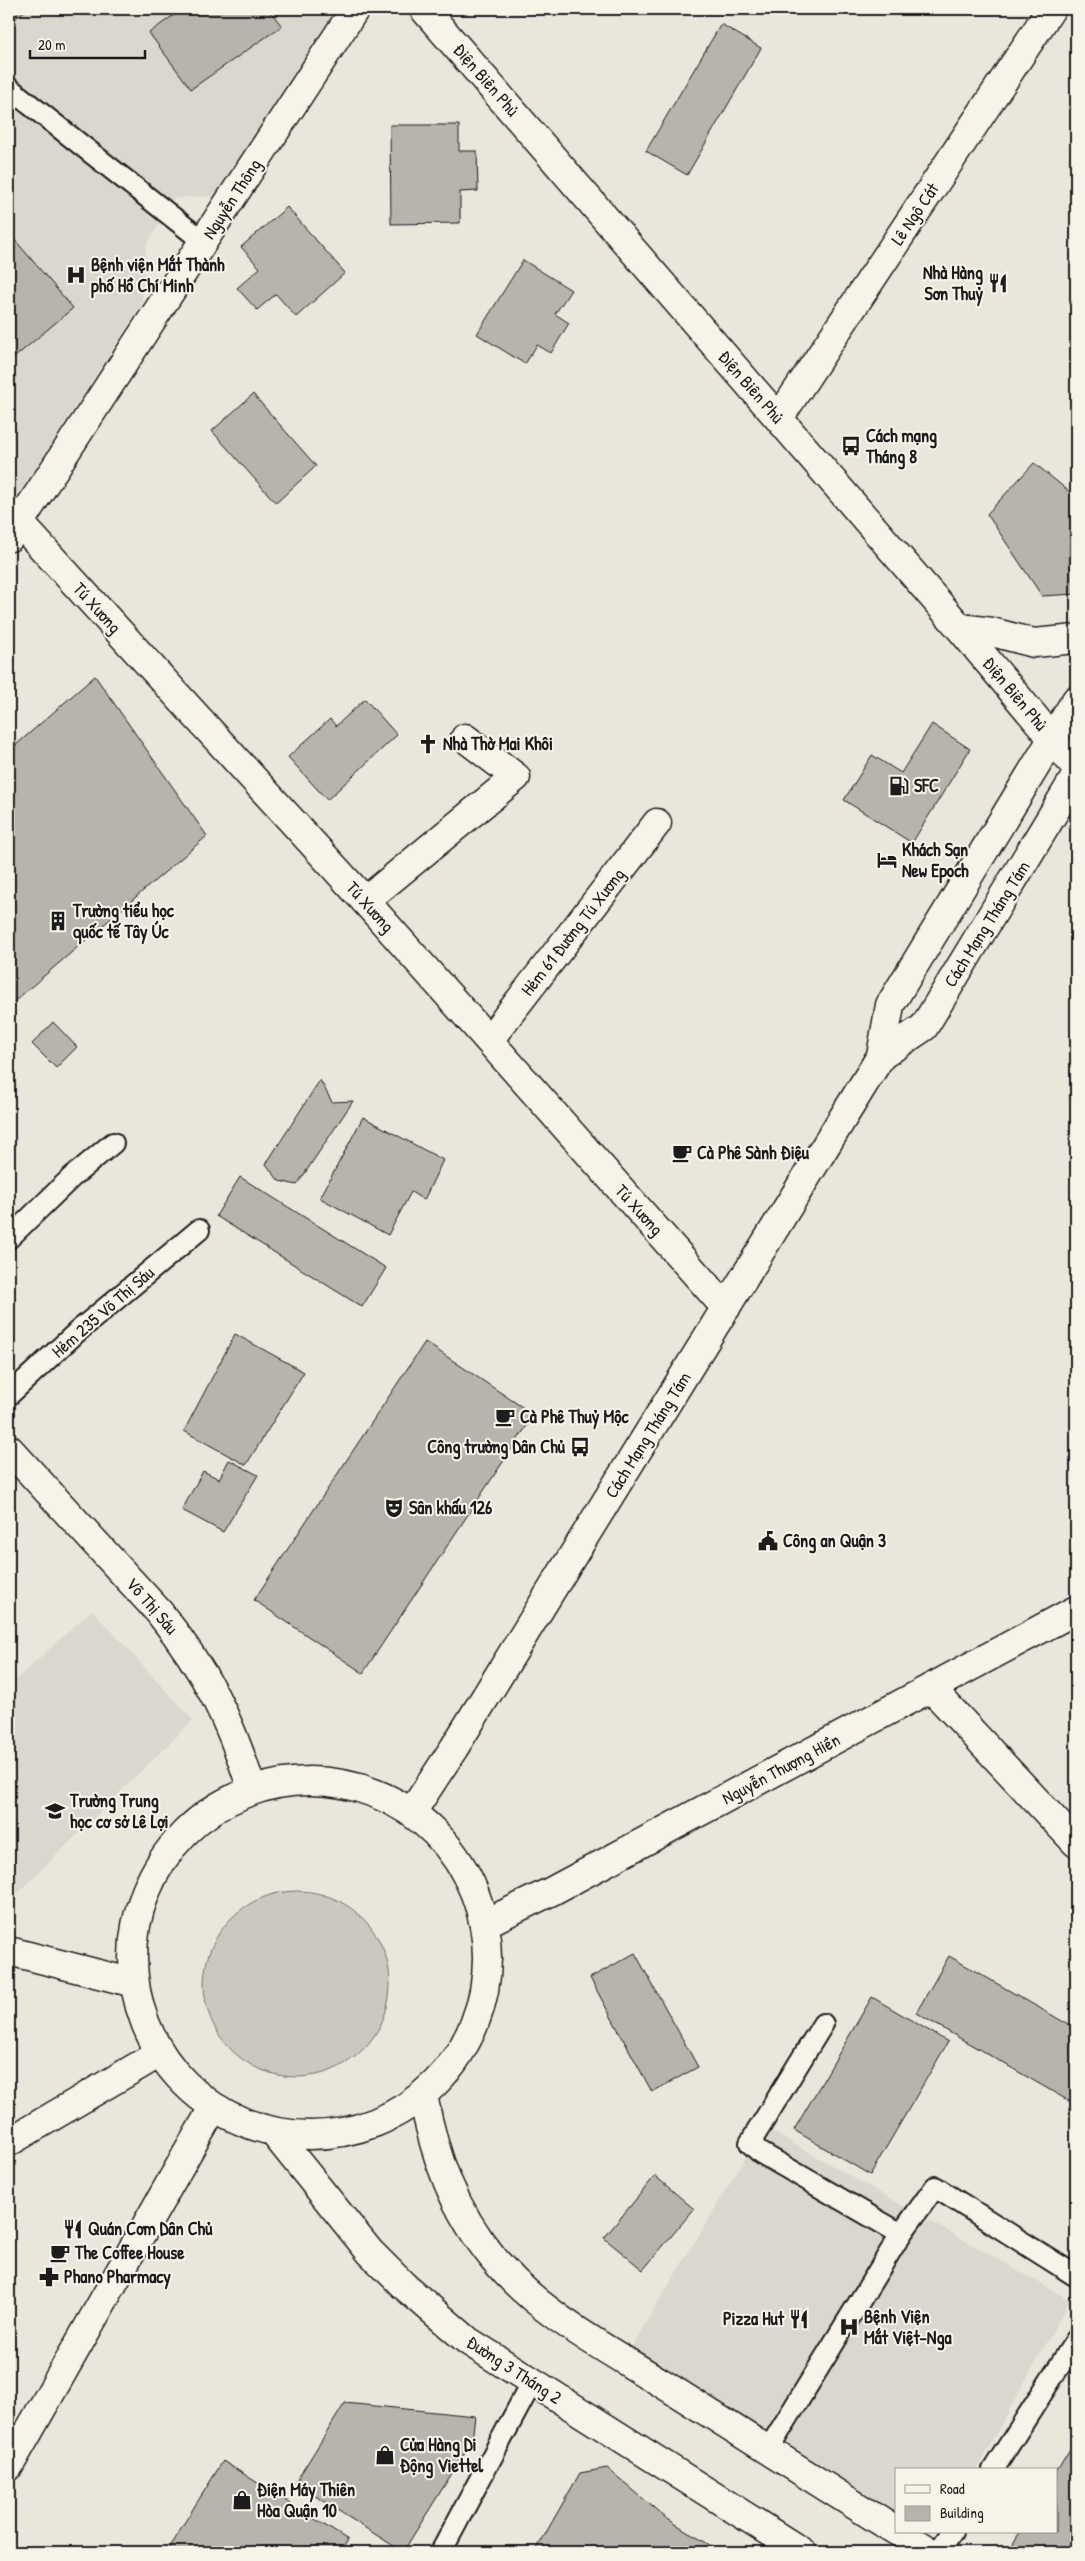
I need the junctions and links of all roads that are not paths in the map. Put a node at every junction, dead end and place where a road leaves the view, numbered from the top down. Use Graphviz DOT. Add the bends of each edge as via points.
graph roads {
  1 [pos="356,9"];
  2 [pos="424,9"];
  3 [pos="1051,9"];
  4 [pos="9,88"];
  5 [pos="204,242"];
  6 [pos="779,418"];
  7 [pos="12,524"];
  8 [pos="960,628"];
  9 [pos="1076,639"];
  10 [pos="1076,700"];
  11 [pos="465,738"];
  12 [pos="1052,738"];
  13 [pos="1076,766"];
  14 [pos="1076,776"];
  15 [pos="657,824"];
  16 [pos="365,902"];
  17 [pos="489,1040"];
  18 [pos="881,1056"];
  19 [pos="113,1143"];
  20 [pos="199,1230"];
  21 [pos="9,1238"];
  22 [pos="726,1308"];
  23 [pos="9,1394"];
  24 [pos="9,1449"];
  25 [pos="1076,1610"];
  26 [pos="931,1688"];
  27 [pos="252,1790"];
  28 [pos="412,1812"];
  29 [pos="1076,1843"];
  30 [pos="484,1924"];
  31 [pos="9,1951"];
  32 [pos="134,1983"];
  33 [pos="823,2024"];
  34 [pos="160,2053"];
  35 [pos="423,2095"];
  36 [pos="213,2108"];
  37 [pos="274,2133"];
  38 [pos="9,2142"];
  39 [pos="901,2234"];
  40 [pos="1076,2276"];
  41 [pos="1076,2340"];
  42 [pos="532,2382"];
  43 [pos="768,2450"];
  44 [pos="9,2466"];
  45 [pos="994,2468"];
  46 [pos="895,2531"];
  47 [pos="900,2534"];
  48 [pos="951,2534"];
  49 [pos="441,2552"];
  50 [pos="802,2552"];
  51 [pos="930,2552"];
  52 [pos="938,2552"];
  1 -- 5 [label="main road, Nguyễn Thông"];
  2 -- 6 [label="main road, Điện Biên Phủ"];
  3 -- 6 [label="main road, Lê Ngô Cát"];
  4 -- 5 [label="lane"];
  5 -- 7 [label="main road, Nguyễn Thông"];
  6 -- 8 [label="main road, Điện Biên Phủ"];
  7 -- 16 [label="main road, Tú Xương"];
  8 -- 9 [label="main road" via="1034,643"];
  8 -- 12 [label="main road, Điện Biên Phủ"];
  10 -- 12 [label="main road, Cách Mạng Tháng Tám"];
  11 -- 16 [label="main road" via="516,777"];
  12 -- 13 [label="main road, Điện Biên Phủ"];
  12 -- 18 [label="main road, Cách Mạng Tháng Tám" via="890,1005"];
  14 -- 18 [label="main road, Cách Mạng Tháng Tám" via="924,1027"];
  15 -- 17 [label="main road, Hẻm 61 Đường Tú Xương"];
  16 -- 17 [label="main road, Tú Xương"];
  17 -- 22 [label="main road, Tú Xương"];
  18 -- 22 [label="main road, Cách Mạng Tháng Tám"];
  19 -- 21 [label="lane" via="72,1177"];
  20 -- 23 [label="lane, Hẻm 235 Võ Thị Sáu" via="77,1332"];
  22 -- 28 [label="main road, Cách Mạng Tháng Tám"];
  24 -- 27 [label="main road, Võ Thị Sáu" via="180,1638 216,1696 237,1742"];
  25 -- 26 [label="main road, Nguyễn Thượng Hiền"];
  26 -- 29 [label="main road"];
  26 -- 30 [label="main road, Nguyễn Thượng Hiền" via="552,1891"];
  27 -- 28 [label="main road" via="288,1782 325,1781 364,1790"];
  27 -- 32 [label="main road" via="216,1808 190,1828 158,1867 141,1904 134,1945"];
  28 -- 30 [label="main road" via="440,1838 460,1864"];
  30 -- 35 [label="main road" via="486,1972 476,2018 455,2060"];
  31 -- 32 [label="main road"];
  32 -- 34 [label="main road" via="144,2021"];
  33 -- 39 [label="lane" via="750,2143"];
  34 -- 36 [label="main road" via="188,2087"];
  34 -- 38 [label="main road"];
  35 -- 37 [label="main road" via="378,2122 335,2133"];
  35 -- 43 [label="main road" via="440,2167 455,2200 489,2253 517,2284 571,2326"];
  36 -- 37 [label="main road" via="242,2123"];
  36 -- 44 [label="main road"];
  37 -- 42 [label="main road, Đường 3 Tháng 2" via="346,2224 403,2285 468,2341"];
  39 -- 40 [label="lane" via="935,2187"];
  39 -- 43 [label="lane"];
  41 -- 45 [label="lane"];
  42 -- 49 [label="lane"];
  42 -- 50 [label="main road, Đường 3 Tháng 2"];
  43 -- 46 [label="main road"];
  47 -- 51 [label="main road"];
  48 -- 52 [label="lane"];
}
